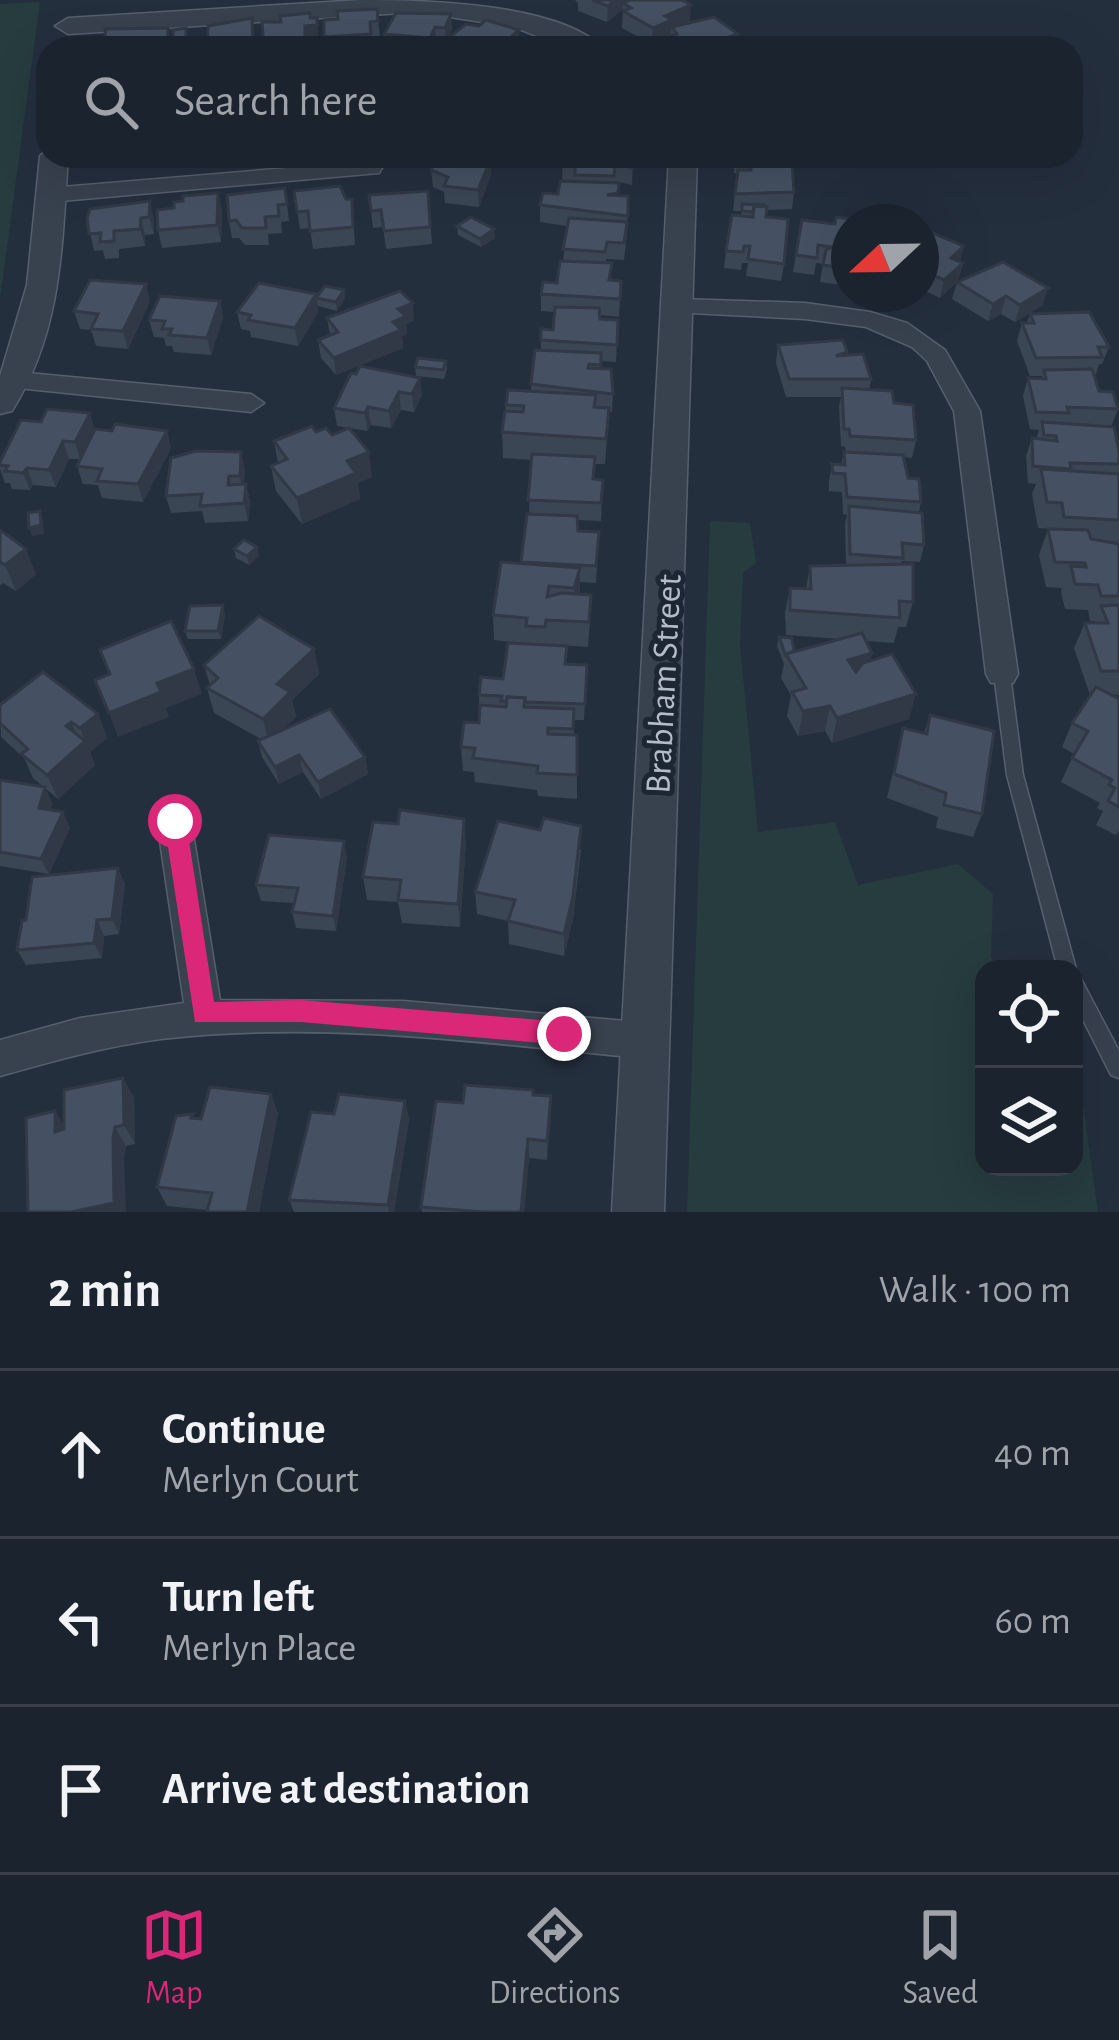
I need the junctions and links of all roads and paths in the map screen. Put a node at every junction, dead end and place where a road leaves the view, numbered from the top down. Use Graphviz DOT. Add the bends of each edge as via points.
graph roads {
  1 [pos="68,24"];
  2 [pos="560,36"];
  3 [pos="53,168"];
  4 [pos="371,168"];
  5 [pos="683,168"];
  6 [pos="50,195"];
  7 [pos="680,307"];
  8 [pos="8,392"];
  9 [pos="251,403"];
  10 [pos="1002,674"];
  11 [pos="175,821"];
  12 [pos="1064,960"];
  13 [pos="1083,1001"];
  14 [pos="203,1014"];
  15 [pos="648,1041"];
  16 [pos="0,1058"];
  17 [pos="1118,1069"];
  18 [pos="638,1212"];
  1 -- 2 [label="street" via="418,4 520,20"];
  3 -- 6 [label="street"];
  4 -- 6 [label="street"];
  5 -- 7 [label="street, Brabham Street"];
  6 -- 8 [label="street" via="38,318"];
  7 -- 10 [label="street" via="845,316 895,326 924,344 967,411"];
  7 -- 15 [label="street, Brabham Street"];
  8 -- 9 [label="street"];
  10 -- 12 [label="lane" via="1015,776"];
  11 -- 14 [label="street"];
  13 -- 17 [label="lane"];
  14 -- 15 [label="street" via="301,1011"];
  14 -- 16 [label="street"];
  15 -- 18 [label="street, Brabham Street"];
}
